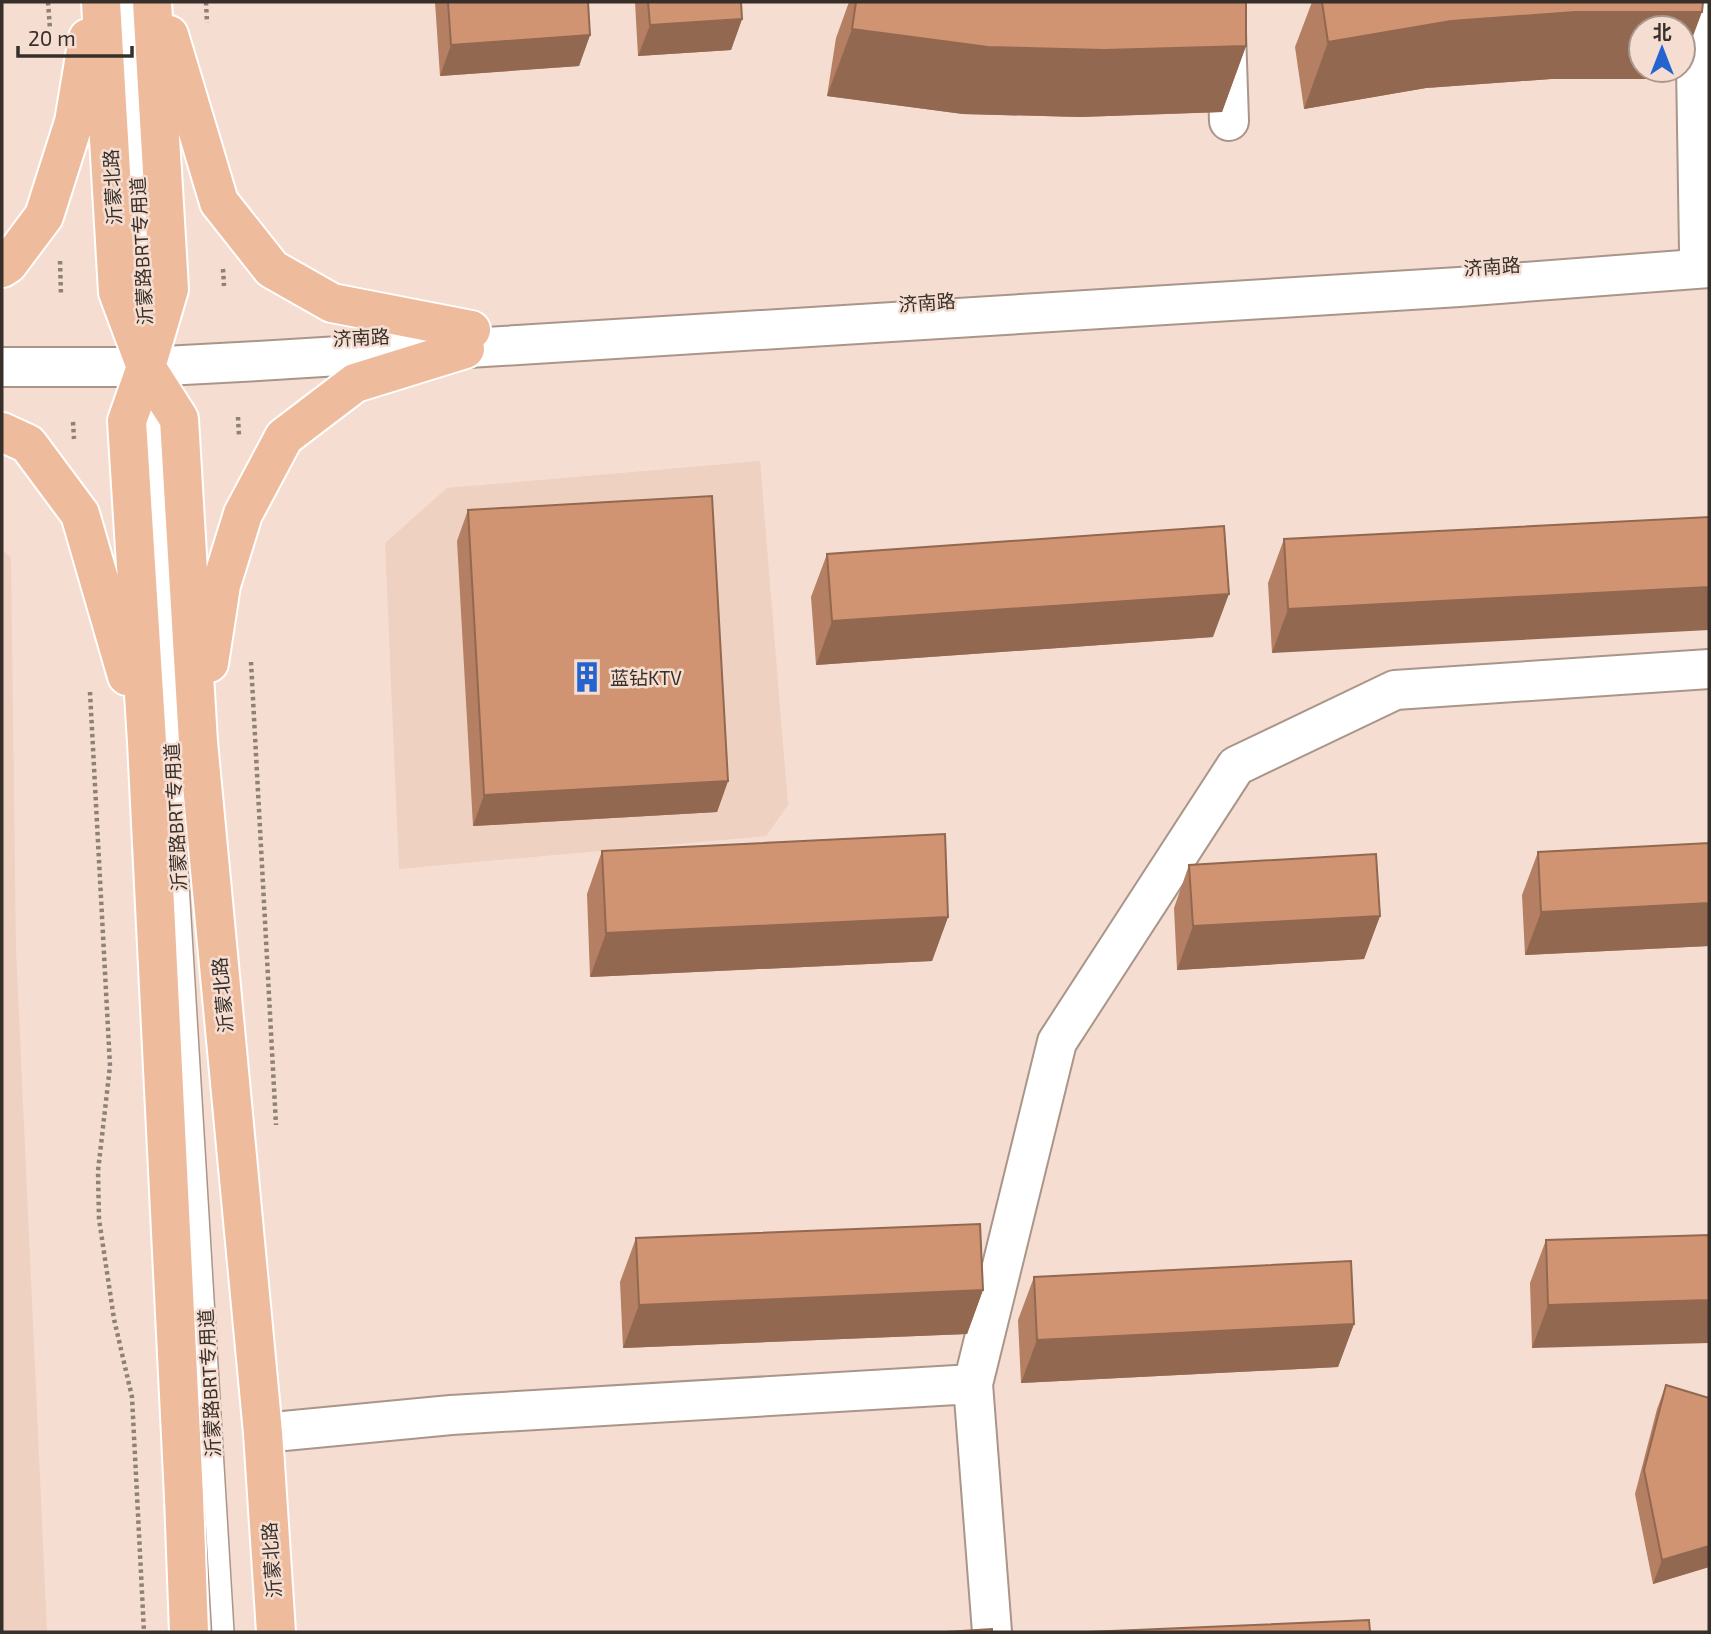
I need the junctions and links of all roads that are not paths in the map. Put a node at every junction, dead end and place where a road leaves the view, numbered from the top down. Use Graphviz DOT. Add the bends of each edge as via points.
graph roads {
  1 [pos="94,2"];
  2 [pos="101,2"];
  3 [pos="126,2"];
  4 [pos="152,2"];
  5 [pos="160,2"];
  6 [pos="1226,2"];
  7 [pos="1695,2"];
  8 [pos="1228,121"];
  9 [pos="1706,256"];
  10 [pos="2,268"];
  11 [pos="468,339"];
  12 [pos="2,367"];
  13 [pos="146,368"];
  14 [pos="2,432"];
  15 [pos="1709,668"];
  16 [pos="147,742"];
  17 [pos="198,742"];
  18 [pos="973,1384"];
  19 [pos="262,1433"];
  20 [pos="189,1632"];
  21 [pos="223,1632"];
  22 [pos="276,1632"];
  23 [pos="992,1632"];
  1 -- 10 [label="main road" via="74,122 44,216"];
  2 -- 13 [label="main road, 沂蒙北路" via="118,292"];
  3 -- 13 [label="lane, 沂蒙路BRT专用道"];
  4 -- 13 [label="main road" via="169,289"];
  5 -- 11 [label="main road" via="219,202 272,269 332,303"];
  6 -- 8 [label="street"];
  7 -- 9 [label="street"];
  9 -- 11 [label="street, 济南路" via="1457,269"];
  11 -- 13 [label="street, 济南路" via="258,343"];
  11 -- 17 [label="main road" via="355,383 284,437 243,514 221,585"];
  12 -- 13 [label="street, 济南路"];
  13 -- 16 [label="main road" via="127,421"];
  13 -- 17 [label="main road, 沂蒙北路" via="179,419"];
  13 -- 21 [label="lane, 沂蒙路BRT专用道"];
  14 -- 16 [label="main road" via="28,444 80,514"];
  15 -- 18 [label="street" via="1395,690 1236,766 1057,1042"];
  16 -- 20 [label="main road"];
  17 -- 19 [label="main road, 沂蒙北路"];
  18 -- 19 [label="street" via="452,1415"];
  18 -- 23 [label="street"];
  19 -- 22 [label="main road, 沂蒙北路"];
}
